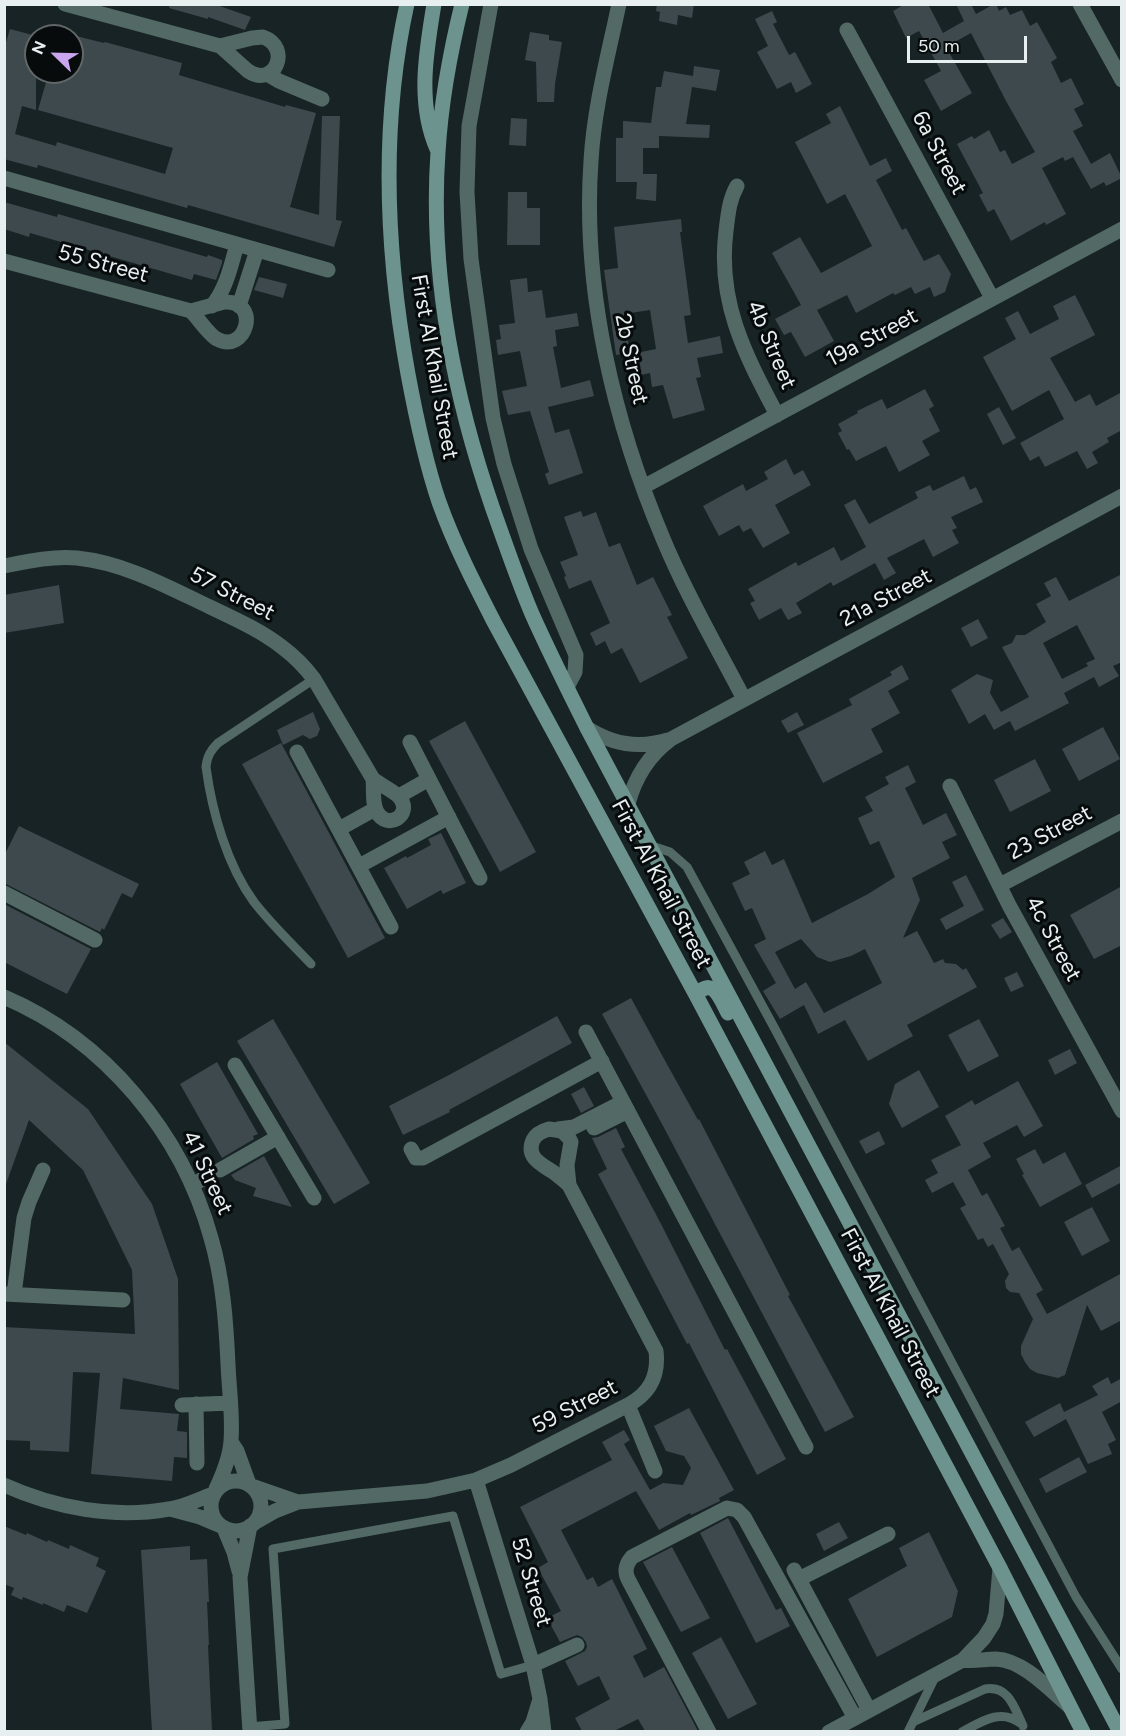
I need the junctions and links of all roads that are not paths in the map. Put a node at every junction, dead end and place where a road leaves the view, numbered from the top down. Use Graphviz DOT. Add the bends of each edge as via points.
graph roads {
  1 [pos="65,4"];
  2 [pos="398,4"];
  3 [pos="407,4"];
  4 [pos="434,4"];
  5 [pos="462,4"];
  6 [pos="492,4"];
  7 [pos="619,4"];
  8 [pos="1080,4"];
  9 [pos="847,30"];
  10 [pos="399,42"];
  11 [pos="220,46"];
  12 [pos="267,74"];
  13 [pos="1122,80"];
  14 [pos="322,99"];
  15 [pos="438,152"];
  16 [pos="4,178"];
  17 [pos="737,186"];
  18 [pos="1122,229"];
  19 [pos="237,244"];
  20 [pos="257,250"];
  21 [pos="4,261"];
  22 [pos="328,270"];
  23 [pos="992,298"];
  24 [pos="212,306"];
  25 [pos="239,306"];
  26 [pos="191,311"];
  27 [pos="777,415"];
  28 [pos="644,487"];
  29 [pos="1122,496"];
  30 [pos="4,566"];
  31 [pos="314,679"];
  32 [pos="567,687"];
  33 [pos="744,699"];
  34 [pos="587,728"];
  35 [pos="671,739"];
  36 [pos="410,742"];
  37 [pos="297,752"];
  38 [pos="373,779"];
  39 [pos="429,779"];
  40 [pos="950,786"];
  41 [pos="399,796"];
  42 [pos="628,804"];
  43 [pos="375,809"];
  44 [pos="449,817"];
  45 [pos="1122,821"];
  46 [pos="339,829"];
  47 [pos="649,845"];
  48 [pos="358,866"];
  49 [pos="480,878"];
  50 [pos="1000,885"];
  51 [pos="4,893"];
  52 [pos="391,927"];
  53 [pos="95,940"];
  54 [pos="310,964"];
  55 [pos="696,995"];
  56 [pos="4,997"];
  57 [pos="586,1032"];
  58 [pos="602,1061"];
  59 [pos="235,1065"];
  60 [pos="778,1086"];
  61 [pos="626,1106"];
  62 [pos="1122,1111"];
  63 [pos="558,1130"];
  64 [pos="278,1137"];
  65 [pos="571,1142"];
  66 [pos="411,1149"];
  67 [pos="43,1170"];
  68 [pos="192,1185"];
  69 [pos="569,1185"];
  70 [pos="314,1198"];
  71 [pos="9,1294"];
  72 [pos="123,1300"];
  73 [pos="230,1403"];
  74 [pos="628,1405"];
  75 [pos="231,1442"];
  76 [pos="806,1447"];
  77 [pos="197,1463"];
  78 [pos="655,1470"];
  79 [pos="476,1480"];
  80 [pos="4,1485"];
  81 [pos="250,1485"];
  82 [pos="215,1491"];
  83 [pos="298,1502"];
  84 [pos="170,1509"];
  85 [pos="252,1525"];
  86 [pos="222,1527"];
  87 [pos="888,1534"];
  88 [pos="1000,1568"];
  89 [pos="240,1577"];
  90 [pos="577,1645"];
  91 [pos="963,1660"];
  92 [pos="533,1665"];
  93 [pos="1122,1669"];
  94 [pos="936,1675"];
  95 [pos="540,1699"];
  96 [pos="1070,1707"];
  97 [pos="869,1710"];
  98 [pos="855,1718"];
  99 [pos="913,1722"];
  100 [pos="249,1729"];
  101 [pos="1025,1729"];
  102 [pos="527,1731"];
  103 [pos="544,1731"];
  104 [pos="709,1731"];
  105 [pos="829,1731"];
  106 [pos="908,1731"];
  107 [pos="962,1731"];
  108 [pos="1083,1731"];
  109 [pos="1120,1731"];
  1 -- 11 [label="street"];
  2 -- 10 [label="main road"];
  3 -- 10 [label="main road, First Al Khail Street"];
  4 -- 15 [label="main road" via="425,106"];
  5 -- 15 [label="main road, First Al Khail Street" via="446,82"];
  6 -- 32 [label="street" via="469,126 471,259 493,418 504,464 531,549 576,655 575,672"];
  7 -- 28 [label="street, 2b Street" via="593,133 590,220 594,285 605,357"];
  8 -- 13 [label="street"];
  9 -- 23 [label="street, 6a Street"];
  10 -- 55 [label="main road, First Al Khail Street" via="389,187 395,291 411,394 438,500 494,622"];
  11 -- 12 [label="street" via="252,74"];
  11 -- 12 [label="street" via="252,38 269,39 278,57"];
  12 -- 14 [label="street"];
  15 -- 32 [label="main road, First Al Khail Street" via="441,285 464,416 516,574"];
  16 -- 19 [label="street"];
  17 -- 27 [label="street, 4b Street" via="725,237 728,300 740,341"];
  18 -- 23 [label="street, 19a Street"];
  19 -- 20 [label="street"];
  19 -- 24 [label="street" via="225,284"];
  20 -- 22 [label="street"];
  20 -- 25 [label="street"];
  21 -- 26 [label="street, 55 Street"];
  23 -- 27 [label="street, 19a Street"];
  24 -- 25 [label="street" via="229,302"];
  24 -- 26 [label="street"];
  25 -- 26 [label="street" via="246,314 247,325 237,338 226,341 211,335"];
  27 -- 28 [label="street, 19a Street"];
  28 -- 33 [label="street, 2b Street" via="676,569"];
  29 -- 33 [label="street, 21a Street"];
  30 -- 31 [label="street, 57 Street" via="37,559 79,558 136,573 258,630 294,657"];
  31 -- 38 [label="street, 57 Street"];
  31 -- 54 [label="lane" via="218,743 207,758 206,767 225,844 243,885 264,915"];
  32 -- 34 [label="main road, First Al Khail Street"];
  33 -- 35 [label="street, 21a Street"];
  34 -- 35 [label="street, 21a Street" via="621,744 646,745"];
  34 -- 42 [label="main road, First Al Khail Street"];
  35 -- 42 [label="street, 21a Street" via="643,767"];
  36 -- 39 [label="street"];
  37 -- 46 [label="street"];
  38 -- 41 [label="street"];
  38 -- 43 [label="street"];
  39 -- 41 [label="street"];
  39 -- 44 [label="street"];
  40 -- 50 [label="street, 4c Street"];
  41 -- 43 [label="street" via="403,811 398,819 384,819"];
  42 -- 47 [label="main road, First Al Khail Street"];
  43 -- 46 [label="street"];
  44 -- 48 [label="street"];
  44 -- 49 [label="street"];
  45 -- 50 [label="street, 23 Street"];
  46 -- 48 [label="street"];
  47 -- 60 [label="main road, First Al Khail Street"];
  47 -- 93 [label="lane" via="670,852 687,867 1076,1597"];
  48 -- 52 [label="street"];
  50 -- 62 [label="street, 4c Street"];
  51 -- 53 [label="street"];
  55 -- 60 [label="main road" via="708,987 716,991 760,1070"];
  55 -- 88 [label="main road, First Al Khail Street"];
  56 -- 68 [label="street, 41 Street" via="57,1025 120,1078 163,1131"];
  57 -- 58 [label="street"];
  58 -- 61 [label="street"];
  58 -- 66 [label="street" via="423,1158 416,1158"];
  59 -- 64 [label="street"];
  60 -- 109 [label="main road, First Al Khail Street"];
  61 -- 63 [label="street"];
  61 -- 65 [label="street"];
  61 -- 76 [label="street"];
  63 -- 65 [label="street"];
  63 -- 69 [label="street" via="544,1130 536,1136 532,1155 537,1163"];
  64 -- 68 [label="street"];
  64 -- 70 [label="street"];
  65 -- 69 [label="street"];
  67 -- 71 [label="street" via="24,1218"];
  68 -- 73 [label="street, 41 Street" via="211,1238 223,1294"];
  69 -- 74 [label="street, 59 Street" via="656,1351 656,1374 651,1385"];
  71 -- 72 [label="street"];
  73 -- 75 [label="street, 41 Street"];
  73 -- 77 [label="street" via="189,1404"];
  74 -- 78 [label="street"];
  74 -- 79 [label="street, 59 Street"];
  75 -- 81 [label="street, 41 Street"];
  75 -- 82 [label="street, 41 Street"];
  79 -- 83 [label="street, 59 Street" via="427,1491"];
  79 -- 92 [label="street, 52 Street"];
  80 -- 84 [label="street" via="41,1499 93,1510 120,1513"];
  81 -- 82 [label="street" via="232,1480"];
  81 -- 83 [label="street, 59 Street"];
  81 -- 85 [label="street" via="261,1501 260,1513"];
  82 -- 84 [label="street"];
  82 -- 86 [label="street" via="210,1511"];
  83 -- 85 [label="street, 59 Street"];
  84 -- 86 [label="street"];
  85 -- 86 [label="street" via="237,1531"];
  85 -- 89 [label="street"];
  86 -- 89 [label="street"];
  87 -- 97 [label="street" via="796,1575"];
  88 -- 91 [label="street" via="993,1624"];
  88 -- 96 [label="main road, First Al Khail Street"];
  89 -- 100 [label="street"];
  90 -- 92 [label="street"];
  91 -- 94 [label="street"];
  91 -- 96 [label="street" via="1012,1663"];
  92 -- 95 [label="street, 52 Street"];
  92 -- 100 [label="lane" via="501,1674 453,1516 273,1549 285,1724"];
  94 -- 97 [label="street"];
  94 -- 99 [label="lane"];
  95 -- 102 [label="street"];
  95 -- 103 [label="street, 52 Street"];
  96 -- 108 [label="main road, First Al Khail Street"];
  97 -- 98 [label="street"];
  98 -- 104 [label="street" via="744,1517 727,1508 632,1557 626,1570"];
  98 -- 105 [label="street"];
  99 -- 101 [label="lane" via="990,1688 1007,1695"];
  99 -- 106 [label="lane"];
  101 -- 107 [label="lane" via="1000,1715"];
}
